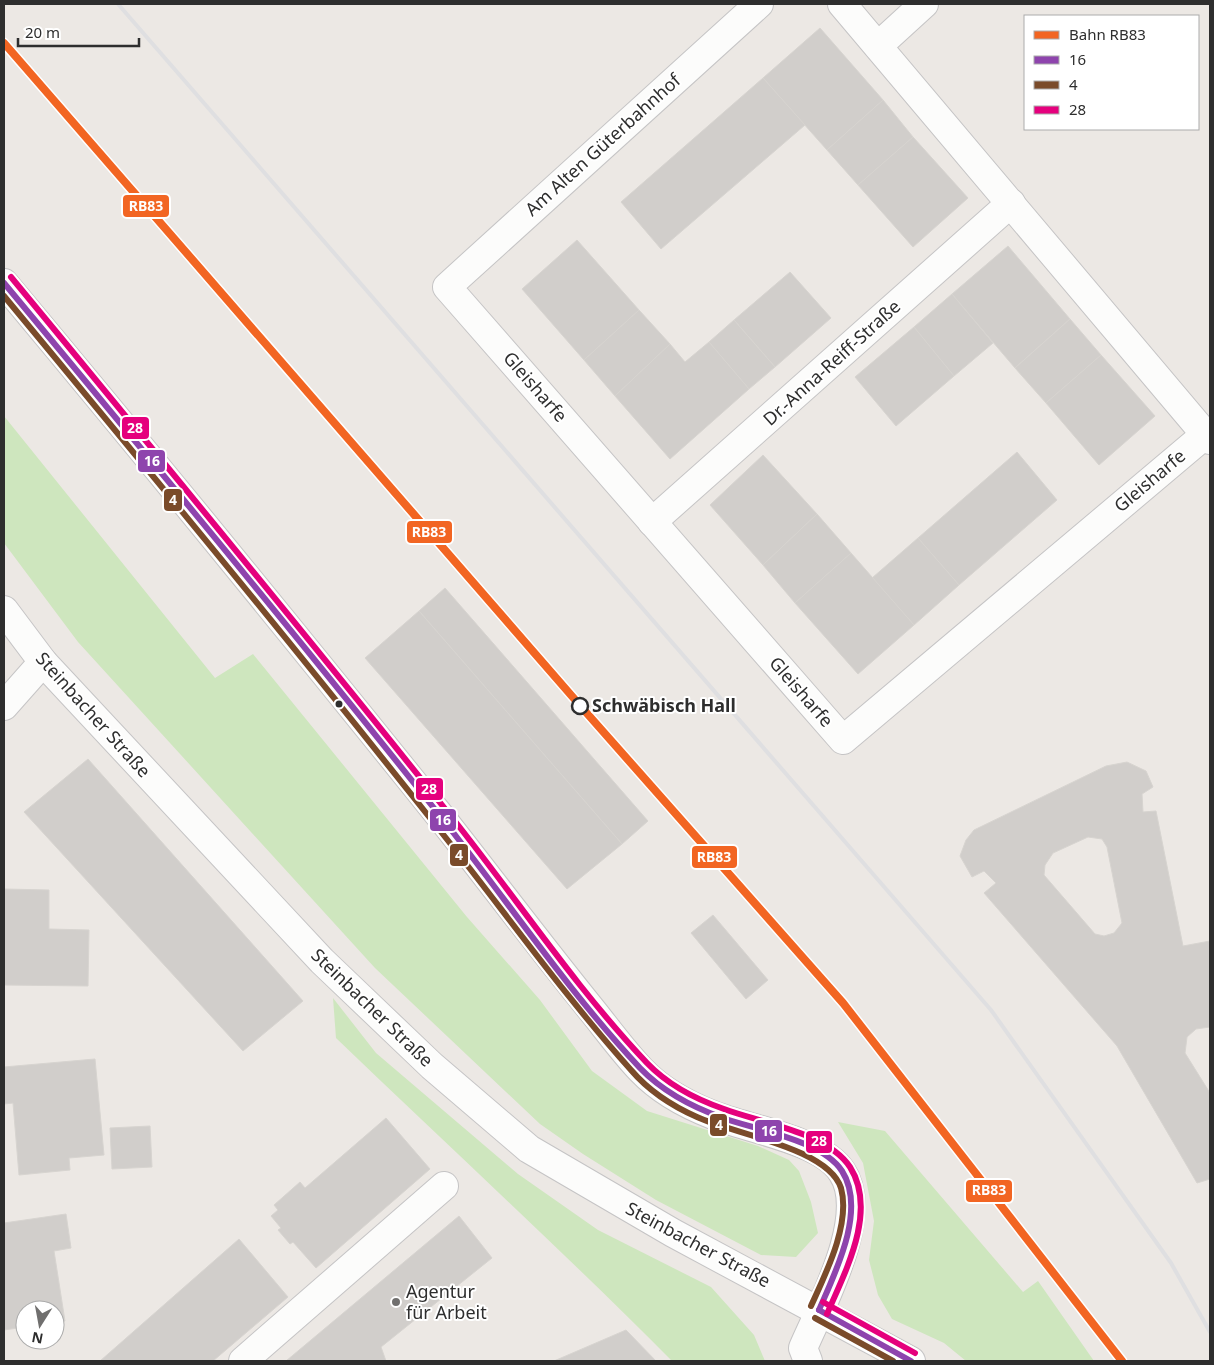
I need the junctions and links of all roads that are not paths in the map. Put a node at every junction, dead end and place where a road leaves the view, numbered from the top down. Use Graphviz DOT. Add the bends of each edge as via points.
graph roads {
  1 [pos="842,4"];
  2 [pos="924,4"];
  3 [pos="752,6"];
  4 [pos="878,46"];
  5 [pos="1012,203"];
  6 [pos="4,283"];
  7 [pos="447,287"];
  8 [pos="1208,437"];
  9 [pos="652,522"];
  10 [pos="4,610"];
  11 [pos="43,662"];
  12 [pos="4,706"];
  13 [pos="444,1186"];
  14 [pos="819,1310"];
  15 [pos="243,1361"];
  16 [pos="808,1361"];
  17 [pos="911,1361"];
  1 -- 4 [label="street"];
  2 -- 4 [label="street"];
  3 -- 7 [label="street, Am Alten Güterbahnhof"];
  4 -- 5 [label="street"];
  5 -- 8 [label="street"];
  5 -- 9 [label="street, Dr.-Anna-Reiff-Straße"];
  6 -- 14 [label="street" via="441,818 643,1072 673,1096 711,1114 810,1147 831,1158 844,1174 850,1194 850,1220 844,1252"];
  7 -- 9 [label="street, Gleisharfe"];
  8 -- 9 [label="street, Gleisharfe" via="843,740"];
  10 -- 11 [label="street, Steinbacher Straße"];
  11 -- 12 [label="street"];
  11 -- 14 [label="street, Steinbacher Straße" via="322,961 432,1066 529,1149 673,1233"];
  13 -- 15 [label="street" via="422,1221"];
  14 -- 16 [label="street" via="803,1348"];
  14 -- 17 [label="street, Steinbacher Straße"];
}
